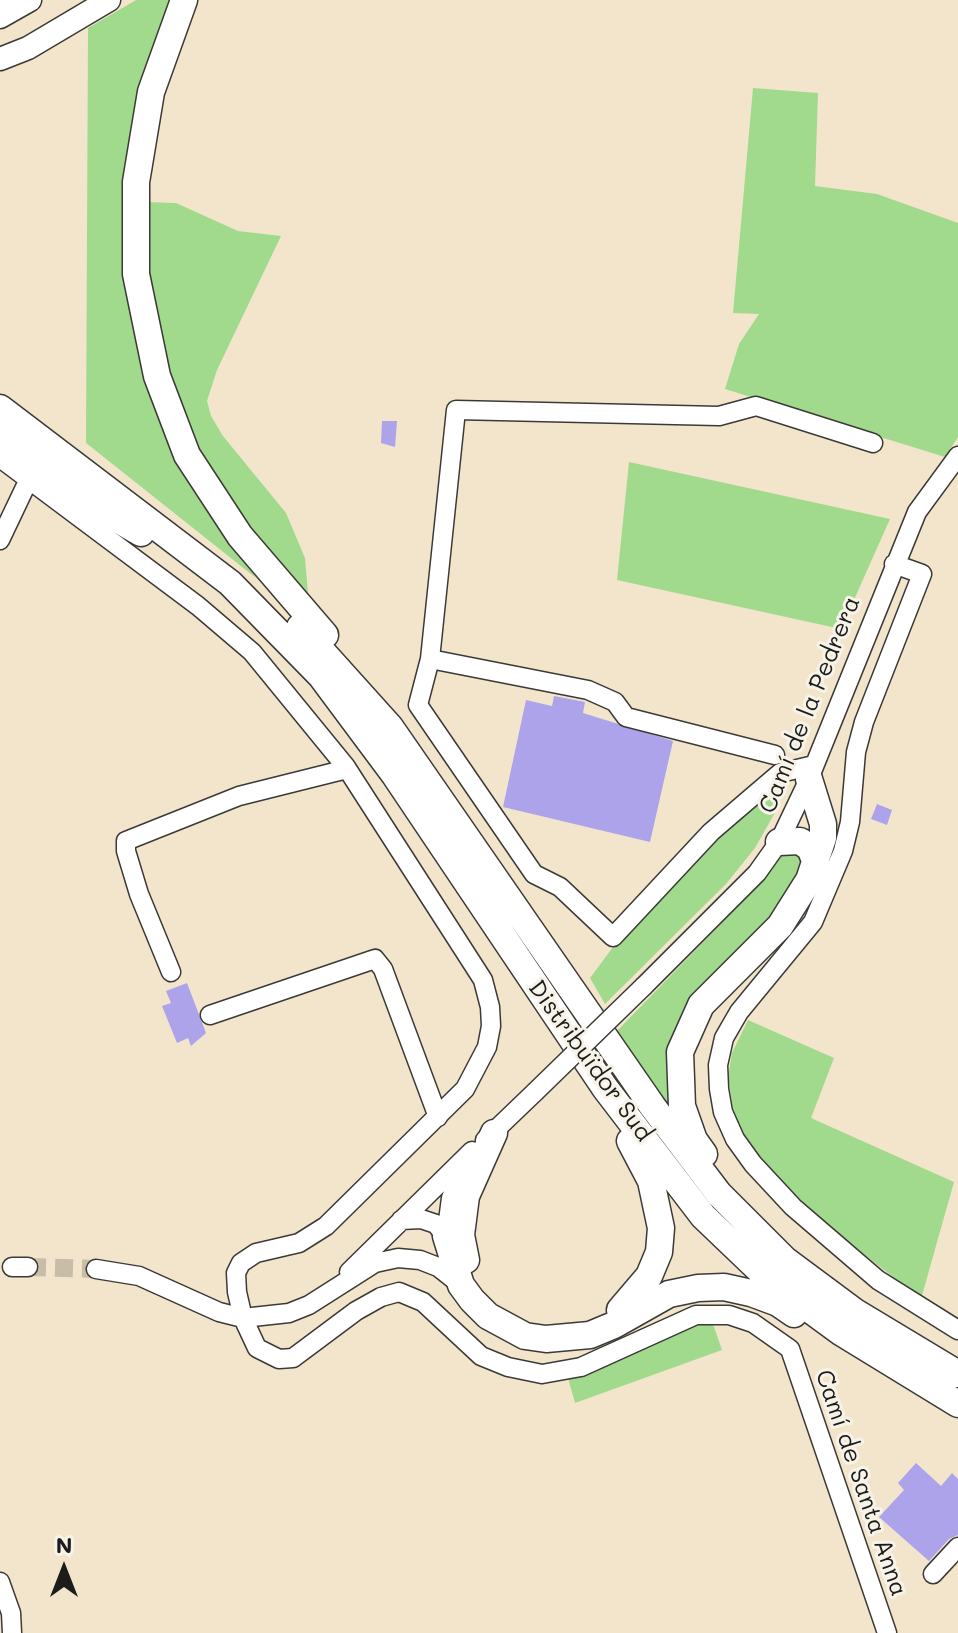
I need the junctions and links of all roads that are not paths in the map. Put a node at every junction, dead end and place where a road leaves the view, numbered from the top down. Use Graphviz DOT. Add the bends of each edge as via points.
graph roads {
  1 [pos="30,0"];
  2 [pos="109,0"];
  3 [pos="184,0"];
  4 [pos="0,17"];
  5 [pos="0,59"];
  6 [pos="0,389"];
  7 [pos="0,408"];
  8 [pos="0,434"];
  9 [pos="873,443"];
  10 [pos="958,456"];
  11 [pos="0,458"];
  12 [pos="29,479"];
  13 [pos="0,540"];
  14 [pos="894,564"];
  15 [pos="295,646"];
  16 [pos="430,659"];
  17 [pos="775,755"];
  18 [pos="347,769"];
  19 [pos="812,772"];
  20 [pos="779,842"];
  21 [pos="816,863"];
  22 [pos="527,922"];
  23 [pos="171,972"];
  24 [pos="210,1015"];
  25 [pos="605,1088"];
  26 [pos="438,1117"];
  27 [pos="483,1145"];
  28 [pos="401,1220"];
  29 [pos="446,1236"];
  30 [pos="420,1260"];
  31 [pos="96,1269"];
  32 [pos="461,1285"];
  33 [pos="331,1292"];
  34 [pos="855,1312"];
  35 [pos="243,1318"];
  36 [pos="526,1323"];
  37 [pos="958,1330"];
  38 [pos="958,1374"];
  39 [pos="958,1404"];
  40 [pos="958,1415"];
  41 [pos="958,1547"];
  42 [pos="933,1574"];
  43 [pos="0,1582"];
  44 [pos="12,1633"];
  45 [pos="887,1633"];
  1 -- 4 [label="main road"];
  2 -- 5 [label="main road"];
  3 -- 22 [label="highway" via="151,92 136,182 136,274 157,376 187,455 240,536 397,719"];
  6 -- 22 [label="highway" via="233,566 298,625 390,727"];
  7 -- 15 [label="highway" via="230,583"];
  8 -- 15 [label="highway" via="98,508 187,561"];
  9 -- 16 [label="street" via="756,406 719,416 456,410"];
  10 -- 14 [label="street, Camí de la Pedrera" via="917,512"];
  11 -- 12 [label="street"];
  12 -- 13 [label="street"];
  12 -- 18 [label="street" via="252,652"];
  14 -- 19 [label="street, Camí de la Pedrera"];
  14 -- 37 [label="street" via="922,574 864,722 843,851 813,922 724,1038 719,1089 735,1139 793,1207 878,1280"];
  15 -- 25 [label="highway, Distribuïdor Sud" via="394,774"];
  16 -- 17 [label="street" via="588,690 615,702 626,717"];
  16 -- 19 [label="street" via="418,705 534,874 560,887 613,937 700,843 780,773"];
  18 -- 23 [label="street" via="239,796 126,841 139,894"];
  18 -- 26 [label="street" via="483,980 490,1007 487,1047 465,1089"];
  19 -- 20 [label="street, Camí de la Pedrera"];
  19 -- 21 [label="highway" via="823,824"];
  20 -- 21 [label="highway" via="800,841"];
  20 -- 27 [label="street, Camí de la Pedrera, bridge" via="757,873"];
  21 -- 34 [label="highway" via="780,926 701,1005 680,1052 679,1078 694,1140 726,1185"];
  22 -- 34 [label="highway, Distribuïdor Sud" via="719,1194 785,1260"];
  24 -- 26 [label="street" via="375,959"];
  25 -- 36 [label="highway" via="610,1112 659,1204 659,1252 636,1295 608,1317 559,1329"];
  25 -- 39 [label="highway, Distribuïdor Sud" via="703,1216 771,1281 842,1333"];
  26 -- 35 [label="street" via="315,1234 241,1263 236,1282"];
  27 -- 28 [label="street"];
  27 -- 29 [label="street" via="458,1192"];
  27 -- 36 [label="highway" via="461,1218 463,1248 471,1273 486,1294"];
  28 -- 29 [label="street" via="436,1224"];
  28 -- 33 [label="street"];
  29 -- 30 [label="street" via="442,1246"];
  29 -- 32 [label="highway"];
  29 -- 36 [label="street" via="481,1299 499,1315"];
  30 -- 32 [label="street"];
  30 -- 33 [label="street" via="375,1263"];
  31 -- 35 [label="street" via="139,1276"];
  32 -- 40 [label="highway" via="496,1321 525,1336 546,1339 590,1335 669,1294 711,1287 751,1293 778,1303"];
  33 -- 35 [label="street" via="289,1313"];
  34 -- 38 [label="highway, Distribuïdor Sud"];
  35 -- 45 [label="street, Camí de Santa Anna" via="257,1348 279,1359 293,1358 356,1311 399,1292 423,1302 481,1356 542,1374 581,1367 696,1315 729,1315 753,1323 790,1349"];
  41 -- 42 [label="street"];
  43 -- 44 [label="street"];
}
